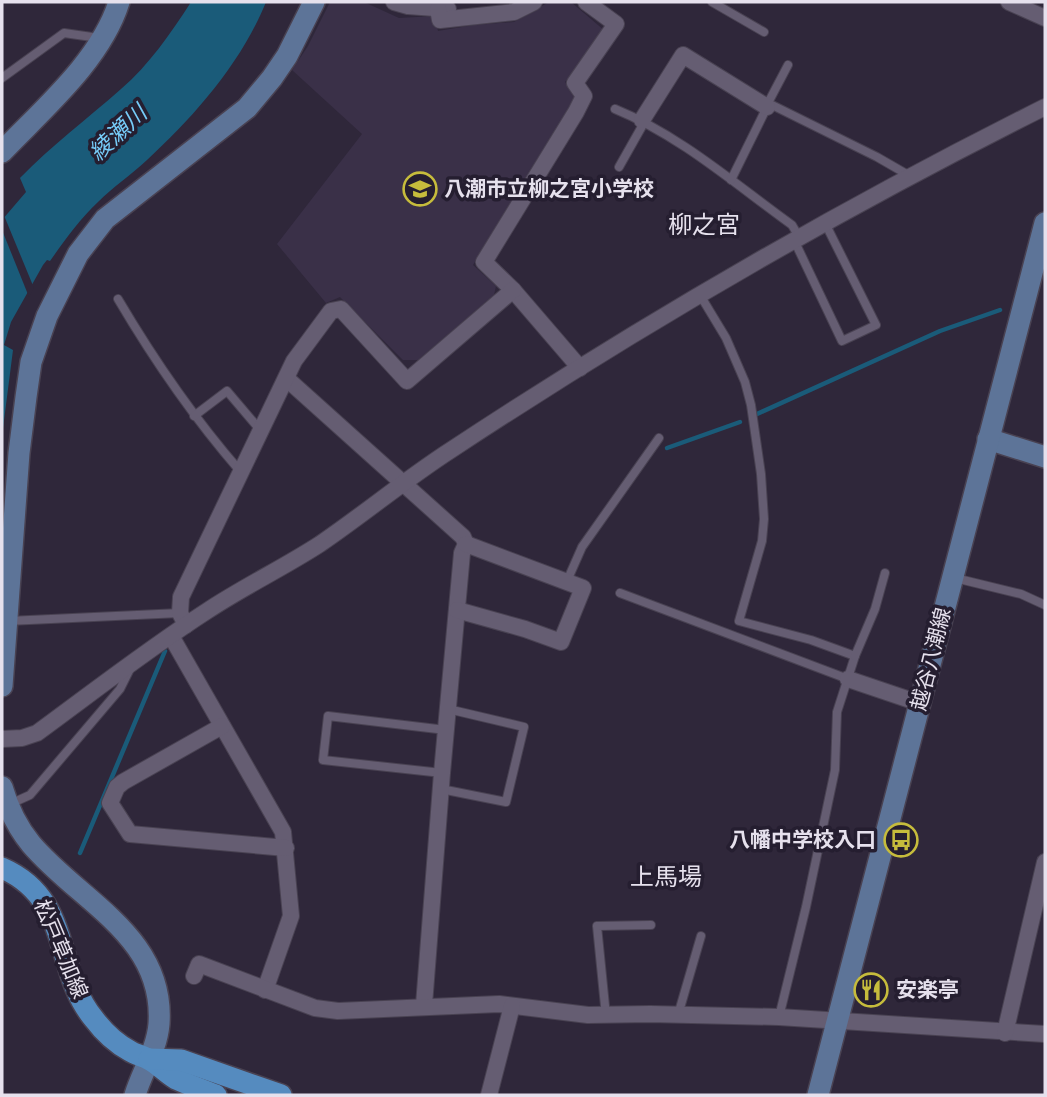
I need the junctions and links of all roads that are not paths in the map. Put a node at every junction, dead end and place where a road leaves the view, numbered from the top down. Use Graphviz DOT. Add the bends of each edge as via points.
graph roads {
  1 [pos="119,2"];
  2 [pos="314,2"];
  3 [pos="394,2"];
  4 [pos="534,2"];
  5 [pos="586,2"];
  6 [pos="712,2"];
  7 [pos="1009,2"];
  8 [pos="478,9"];
  9 [pos="1045,18"];
  10 [pos="764,32"];
  11 [pos="102,38"];
  12 [pos="788,65"];
  13 [pos="2,78"];
  14 [pos="768,105"];
  15 [pos="1045,107"];
  16 [pos="615,109"];
  17 [pos="644,121"];
  18 [pos="2,152"];
  19 [pos="619,167"];
  20 [pos="911,176"];
  21 [pos="731,180"];
  22 [pos="825,223"];
  23 [pos="1045,223"];
  24 [pos="797,238"];
  25 [pos="513,290"];
  26 [pos="700,295"];
  27 [pos="118,299"];
  28 [pos="580,368"];
  29 [pos="287,379"];
  30 [pos="194,416"];
  31 [pos="261,431"];
  32 [pos="659,438"];
  33 [pos="988,439"];
  34 [pos="1045,457"];
  35 [pos="240,471"];
  36 [pos="402,482"];
  37 [pos="466,544"];
  38 [pos="885,573"];
  39 [pos="952,577"];
  40 [pos="567,582"];
  41 [pos="620,593"];
  42 [pos="1045,605"];
  43 [pos="457,610"];
  44 [pos="183,619"];
  45 [pos="6,621"];
  46 [pos="171,636"];
  47 [pos="855,656"];
  48 [pos="134,660"];
  49 [pos="848,679"];
  50 [pos="2,686"];
  51 [pos="919,703"];
  52 [pos="448,709"];
  53 [pos="222,726"];
  54 [pos="446,730"];
  55 [pos="2,739"];
  56 [pos="441,781"];
  57 [pos="5,796"];
  58 [pos="286,848"];
  59 [pos="1045,862"];
  60 [pos="2,868"];
  61 [pos="1039,913"];
  62 [pos="651,925"];
  63 [pos="701,936"];
  64 [pos="194,976"];
  65 [pos="265,990"];
  66 [pos="424,1005"];
  67 [pos="512,1006"];
  68 [pos="678,1015"];
  69 [pos="606,1016"];
  70 [pos="779,1017"];
  71 [pos="837,1022"];
  72 [pos="1005,1033"];
  73 [pos="1045,1034"];
  74 [pos="149,1059"];
  75 [pos="135,1095"];
  76 [pos="216,1095"];
  77 [pos="281,1095"];
  78 [pos="489,1095"];
  79 [pos="818,1095"];
  1 -- 11 [label="street"];
  2 -- 45 [label="street" via="287,56 247,108 105,219 63,282 39,336 30,373"];
  3 -- 8 [label="street"];
  4 -- 8 [label="street" via="514,12"];
  5 -- 25 [label="street" via="616,24 575,83 584,96 576,112 484,262"];
  6 -- 10 [label="lane"];
  7 -- 9 [label="street"];
  11 -- 13 [label="lane" via="64,33"];
  11 -- 18 [label="street" via="84,65"];
  12 -- 14 [label="lane"];
  14 -- 17 [label="street" via="682,55"];
  14 -- 20 [label="lane"];
  14 -- 21 [label="lane"];
  15 -- 20 [label="street"];
  16 -- 17 [label="lane"];
  17 -- 19 [label="lane"];
  17 -- 21 [label="lane"];
  20 -- 22 [label="street"];
  21 -- 24 [label="lane" via="792,225"];
  22 -- 24 [label="street"];
  22 -- 24 [label="lane" via="876,325 842,341"];
  23 -- 33 [label="street, 越谷八潮線"];
  24 -- 26 [label="street"];
  25 -- 28 [label="street"];
  25 -- 29 [label="street" via="407,381 341,309 331,311"];
  26 -- 28 [label="street"];
  26 -- 47 [label="lane" via="745,382 761,474 762,541 739,621"];
  27 -- 30 [label="lane"];
  28 -- 36 [label="street"];
  29 -- 31 [label="street"];
  29 -- 36 [label="street"];
  30 -- 31 [label="lane" via="226,391"];
  30 -- 35 [label="lane"];
  31 -- 35 [label="street"];
  32 -- 40 [label="lane" via="582,547"];
  33 -- 34 [label="street"];
  33 -- 39 [label="street, 越谷八潮線"];
  35 -- 44 [label="street" via="181,597"];
  36 -- 37 [label="street"];
  36 -- 44 [label="street" via="320,544"];
  37 -- 40 [label="street"];
  37 -- 43 [label="street"];
  38 -- 47 [label="lane"];
  39 -- 42 [label="lane" via="1021,594"];
  39 -- 51 [label="street, 越谷八潮線"];
  40 -- 43 [label="street" via="583,588 561,642"];
  41 -- 49 [label="lane"];
  43 -- 52 [label="street"];
  44 -- 45 [label="lane"];
  44 -- 46 [label="street"];
  45 -- 50 [label="street"];
  46 -- 48 [label="street"];
  46 -- 53 [label="street"];
  47 -- 49 [label="lane"];
  48 -- 55 [label="street" via="37,733"];
  48 -- 57 [label="lane" via="120,690 30,796"];
  49 -- 51 [label="street"];
  49 -- 70 [label="lane" via="837,712 835,770 828,805"];
  51 -- 71 [label="street, 越谷八潮線"];
  52 -- 54 [label="street"];
  52 -- 56 [label="lane" via="524,727 506,802"];
  53 -- 58 [label="street" via="282,832"];
  53 -- 58 [label="street" via="123,782 110,803 130,834"];
  54 -- 56 [label="street"];
  54 -- 56 [label="lane" via="328,716 323,760"];
  56 -- 66 [label="street"];
  57 -- 74 [label="street" via="31,844 138,946 152,972 159,1000 159,1027"];
  58 -- 65 [label="street" via="291,916"];
  59 -- 61 [label="street"];
  60 -- 74 [label="main road, 松戸草加線" via="35,889 46,906 81,1000 93,1018 130,1051"];
  61 -- 72 [label="street"];
  62 -- 69 [label="lane" via="597,926"];
  63 -- 68 [label="lane"];
  64 -- 65 [label="street" via="199,964"];
  65 -- 66 [label="street" via="338,1011"];
  66 -- 67 [label="street"];
  67 -- 69 [label="street"];
  67 -- 78 [label="street"];
  68 -- 69 [label="street"];
  68 -- 70 [label="street"];
  70 -- 71 [label="street"];
  71 -- 72 [label="street"];
  71 -- 79 [label="street, 越谷八潮線"];
  72 -- 73 [label="street"];
  74 -- 75 [label="street"];
  74 -- 76 [label="main road, 松戸草加線" via="174,1078"];
  74 -- 77 [label="main road, 松戸草加線" via="181,1060"];
}
